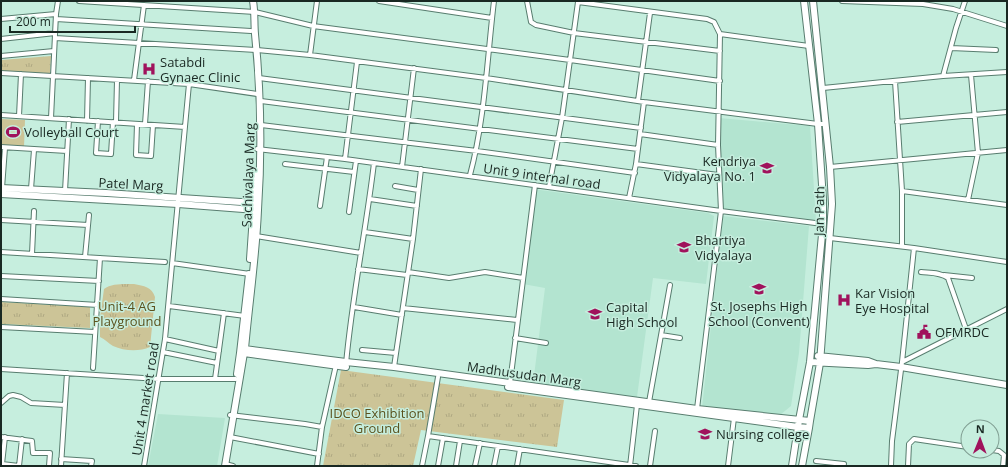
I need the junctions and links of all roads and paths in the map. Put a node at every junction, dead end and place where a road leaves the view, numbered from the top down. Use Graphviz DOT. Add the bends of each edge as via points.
graph roads {
  1 [pos="58,1"];
  2 [pos="78,1"];
  3 [pos="250,1"];
  4 [pos="253,1"];
  5 [pos="316,1"];
  6 [pos="379,1"];
  7 [pos="494,1"];
  8 [pos="528,1"];
  9 [pos="573,1"];
  10 [pos="804,1"];
  11 [pos="813,1"];
  12 [pos="842,1"];
  13 [pos="965,1"];
  14 [pos="578,2"];
  15 [pos="596,3"];
  16 [pos="144,5"];
  17 [pos="961,11"];
  18 [pos="253,13"];
  19 [pos="650,13"];
  20 [pos="56,14"];
  21 [pos="492,18"];
  22 [pos="1,19"];
  23 [pos="56,19"];
  24 [pos="141,24"];
  25 [pos="313,26"];
  26 [pos="1007,26"];
  27 [pos="251,31"];
  28 [pos="55,33"];
  29 [pos="574,33"];
  30 [pos="720,34"];
  31 [pos="54,38"];
  32 [pos="1,39"];
  33 [pos="646,42"];
  34 [pos="139,43"];
  35 [pos="809,46"];
  36 [pos="951,48"];
  37 [pos="255,50"];
  38 [pos="488,50"];
  39 [pos="996,50"];
  40 [pos="54,51"];
  41 [pos="720,51"];
  42 [pos="310,55"];
  43 [pos="1,56"];
  44 [pos="570,60"];
  45 [pos="357,62"];
  46 [pos="414,68"];
  47 [pos="642,70"];
  48 [pos="1007,72"];
  49 [pos="1,73"];
  50 [pos="21,74"];
  51 [pos="971,74"];
  52 [pos="53,76"];
  53 [pos="943,76"];
  54 [pos="88,78"];
  55 [pos="259,78"];
  56 [pos="486,78"];
  57 [pos="117,80"];
  58 [pos="134,80"];
  59 [pos="148,81"];
  60 [pos="720,81"];
  61 [pos="895,81"];
  62 [pos="189,84"];
  63 [pos="823,88"];
  64 [pos="566,89"];
  65 [pos="353,90"];
  66 [pos="257,94"];
  67 [pos="410,99"];
  68 [pos="260,101"];
  69 [pos="638,101"];
  70 [pos="644,102"];
  71 [pos="483,107"];
  72 [pos="718,112"];
  73 [pos="1007,112"];
  74 [pos="352,113"];
  75 [pos="975,114"];
  76 [pos="1,115"];
  77 [pos="19,116"];
  78 [pos="51,118"];
  79 [pos="562,118"];
  80 [pos="69,120"];
  81 [pos="407,120"];
  82 [pos="87,121"];
  83 [pos="98,121"];
  84 [pos="114,122"];
  85 [pos="898,122"];
  86 [pos="137,124"];
  87 [pos="145,124"];
  88 [pos="818,124"];
  89 [pos="826,124"];
  90 [pos="153,125"];
  91 [pos="261,125"];
  92 [pos="185,126"];
  93 [pos="641,128"];
  94 [pos="480,130"];
  95 [pos="640,134"];
  96 [pos="348,136"];
  97 [pos="558,139"];
  98 [pos="404,143"];
  99 [pos="718,145"];
  100 [pos="3,148"];
  101 [pos="259,149"];
  102 [pos="638,149"];
  103 [pos="34,150"];
  104 [pos="1007,150"];
  105 [pos="67,151"];
  106 [pos="477,151"];
  107 [pos="978,153"];
  108 [pos="327,157"];
  109 [pos="345,159"];
  110 [pos="356,161"];
  111 [pos="900,161"];
  112 [pos="555,162"];
  113 [pos="374,163"];
  114 [pos="285,164"];
  115 [pos="636,164"];
  116 [pos="830,166"];
  117 [pos="402,167"];
  118 [pos="324,168"];
  119 [pos="421,169"];
  120 [pos="354,172"];
  121 [pos="635,173"];
  122 [pos="718,175"];
  123 [pos="470,176"];
  124 [pos="535,185"];
  125 [pos="395,186"];
  126 [pos="549,187"];
  127 [pos="31,189"];
  128 [pos="1,190"];
  129 [pos="418,190"];
  130 [pos="65,191"];
  131 [pos="902,191"];
  132 [pos="629,198"];
  133 [pos="370,199"];
  134 [pos="968,200"];
  135 [pos="178,201"];
  136 [pos="1007,205"];
  137 [pos="256,206"];
  138 [pos="320,206"];
  139 [pos="417,206"];
  140 [pos="34,211"];
  141 [pos="721,211"];
  142 [pos="350,212"];
  143 [pos="89,214"];
  144 [pos="1,220"];
  145 [pos="34,222"];
  146 [pos="823,224"];
  147 [pos="88,225"];
  148 [pos="365,232"];
  149 [pos="256,236"];
  150 [pos="830,238"];
  151 [pos="413,239"];
  152 [pos="902,246"];
  153 [pos="914,248"];
  154 [pos="1,252"];
  155 [pos="361,253"];
  156 [pos="32,254"];
  157 [pos="85,257"];
  158 [pos="100,258"];
  159 [pos="165,262"];
  160 [pos="172,262"];
  161 [pos="1007,262"];
  162 [pos="358,269"];
  163 [pos="921,272"];
  164 [pos="408,273"];
  165 [pos="251,274"];
  166 [pos="943,274"];
  167 [pos="1,276"];
  168 [pos="523,278"];
  169 [pos="972,278"];
  170 [pos="99,281"];
  171 [pos="670,285"];
  172 [pos="1,299"];
  173 [pos="98,305"];
  174 [pos="169,306"];
  175 [pos="354,307"];
  176 [pos="403,308"];
  177 [pos="1007,309"];
  178 [pos="224,313"];
  179 [pos="402,315"];
  180 [pos="246,316"];
  181 [pos="517,320"];
  182 [pos="1,327"];
  183 [pos="966,329"];
  184 [pos="95,332"];
  185 [pos="662,335"];
  186 [pos="165,338"];
  187 [pos="515,338"];
  188 [pos="680,338"];
  189 [pos="546,343"];
  190 [pos="362,350"];
  191 [pos="219,351"];
  192 [pos="243,351"];
  193 [pos="163,352"];
  194 [pos="396,353"];
  195 [pos="810,359"];
  196 [pos="820,359"];
  197 [pos="217,363"];
  198 [pos="346,364"];
  199 [pos="901,364"];
  200 [pos="336,365"];
  201 [pos="394,367"];
  202 [pos="93,368"];
  203 [pos="1,369"];
  204 [pos="67,373"];
  205 [pos="438,377"];
  206 [pos="159,379"];
  207 [pos="215,379"];
  208 [pos="236,379"];
  209 [pos="510,383"];
  210 [pos="1007,385"];
  211 [pos="649,402"];
  212 [pos="1,403"];
  213 [pos="65,405"];
  214 [pos="637,405"];
  215 [pos="697,409"];
  216 [pos="232,415"];
  217 [pos="734,418"];
  218 [pos="799,420"];
  219 [pos="810,421"];
  220 [pos="322,427"];
  221 [pos="798,427"];
  222 [pos="809,428"];
  223 [pos="655,431"];
  224 [pos="428,436"];
  225 [pos="3,437"];
  226 [pos="230,437"];
  227 [pos="443,438"];
  228 [pos="22,439"];
  229 [pos="460,441"];
  230 [pos="480,444"];
  231 [pos="498,446"];
  232 [pos="960,446"];
  233 [pos="520,449"];
  234 [pos="1000,453"];
  235 [pos="319,454"];
  236 [pos="61,459"];
  237 [pos="816,461"];
  238 [pos="825,464"];
  239 [pos="844,464"];
  240 [pos="223,465"];
  241 [pos="49,466"];
  242 [pos="61,466"];
  243 [pos="91,466"];
  244 [pos="144,466"];
  245 [pos="233,466"];
  246 [pos="317,466"];
  247 [pos="422,466"];
  248 [pos="438,466"];
  249 [pos="456,466"];
  250 [pos="475,466"];
  251 [pos="494,466"];
  252 [pos="517,466"];
  253 [pos="630,466"];
  254 [pos="636,466"];
  255 [pos="650,466"];
  256 [pos="728,466"];
  257 [pos="792,466"];
  258 [pos="802,466"];
  259 [pos="891,466"];
  260 [pos="908,466"];
  261 [pos="1003,466"];
  1 -- 20 [label="street"];
  2 -- 16 [label="street"];
  3 -- 18 [label="main road, Sachivalaya Marg"];
  4 -- 18 [label="main road, Sachivalaya Marg"];
  5 -- 25 [label="street"];
  6 -- 21 [label="street"];
  7 -- 21 [label="street"];
  8 -- 29 [label="street" via="533,24"];
  9 -- 14 [label="street"];
  10 -- 35 [label="main road, Jan Path"];
  11 -- 63 [label="main road, Jan Path"];
  12 -- 17 [label="street" via="916,3"];
  13 -- 17 [label="street"];
  14 -- 15 [label="street"];
  14 -- 29 [label="street"];
  15 -- 19 [label="street"];
  16 -- 18 [label="street"];
  16 -- 24 [label="street"];
  17 -- 26 [label="street"];
  17 -- 36 [label="street"];
  18 -- 25 [label="street"];
  18 -- 27 [label="main road, Sachivalaya Marg"];
  18 -- 37 [label="main road, Sachivalaya Marg"];
  19 -- 30 [label="street" via="711,20"];
  19 -- 33 [label="street"];
  20 -- 22 [label="street"];
  20 -- 23 [label="street"];
  21 -- 38 [label="street"];
  23 -- 24 [label="street"];
  23 -- 28 [label="street"];
  24 -- 27 [label="street"];
  24 -- 34 [label="street"];
  25 -- 38 [label="street"];
  25 -- 42 [label="street"];
  27 -- 37 [label="main road, Sachivalaya Marg"];
  28 -- 31 [label="street"];
  28 -- 32 [label="street"];
  29 -- 33 [label="street"];
  29 -- 44 [label="street"];
  30 -- 35 [label="street"];
  30 -- 41 [label="street"];
  31 -- 34 [label="street"];
  31 -- 40 [label="street"];
  33 -- 41 [label="street"];
  33 -- 47 [label="street"];
  34 -- 37 [label="street"];
  34 -- 58 [label="street"];
  35 -- 88 [label="main road, Jan Path"];
  36 -- 39 [label="street"];
  36 -- 53 [label="street"];
  37 -- 42 [label="street"];
  37 -- 55 [label="main road, Sachivalaya Marg"];
  37 -- 66 [label="main road, Sachivalaya Marg"];
  38 -- 44 [label="street"];
  38 -- 56 [label="street"];
  40 -- 43 [label="street"];
  40 -- 52 [label="street"];
  41 -- 60 [label="street"];
  42 -- 45 [label="street"];
  44 -- 47 [label="street"];
  44 -- 64 [label="street"];
  45 -- 46 [label="street"];
  45 -- 65 [label="street"];
  46 -- 56 [label="street"];
  46 -- 67 [label="street"];
  47 -- 60 [label="street"];
  47 -- 69 [label="street"];
  48 -- 51 [label="street"];
  49 -- 50 [label="street"];
  50 -- 52 [label="street"];
  50 -- 77 [label="street"];
  51 -- 53 [label="street"];
  51 -- 75 [label="street"];
  52 -- 54 [label="street"];
  52 -- 78 [label="street"];
  53 -- 61 [label="street"];
  54 -- 57 [label="street"];
  54 -- 82 [label="street"];
  55 -- 65 [label="street"];
  55 -- 68 [label="main road, Sachivalaya Marg"];
  56 -- 64 [label="street"];
  56 -- 71 [label="street"];
  57 -- 58 [label="street"];
  57 -- 84 [label="street"];
  58 -- 59 [label="street"];
  59 -- 62 [label="street"];
  59 -- 87 [label="street"];
  60 -- 72 [label="street"];
  61 -- 63 [label="street"];
  61 -- 85 [label="street"];
  62 -- 66 [label="street"];
  62 -- 92 [label="street, Unit 4 market road"];
  63 -- 89 [label="main road, Jan Path"];
  64 -- 69 [label="street"];
  64 -- 79 [label="street"];
  65 -- 67 [label="street"];
  65 -- 74 [label="street"];
  66 -- 101 [label="main road, Sachivalaya Marg"];
  67 -- 71 [label="street"];
  67 -- 81 [label="street"];
  68 -- 74 [label="street"];
  68 -- 91 [label="main road, Sachivalaya Marg"];
  69 -- 70 [label="street"];
  70 -- 72 [label="street"];
  70 -- 93 [label="street"];
  71 -- 79 [label="street"];
  71 -- 94 [label="street"];
  72 -- 88 [label="street"];
  72 -- 99 [label="street"];
  73 -- 75 [label="street"];
  74 -- 81 [label="street"];
  74 -- 96 [label="street"];
  75 -- 85 [label="street"];
  75 -- 107 [label="street"];
  76 -- 77 [label="street"];
  77 -- 78 [label="street"];
  78 -- 80 [label="street"];
  79 -- 93 [label="street"];
  79 -- 97 [label="street"];
  80 -- 82 [label="street"];
  80 -- 105 [label="street"];
  81 -- 94 [label="street"];
  81 -- 98 [label="street"];
  82 -- 83 [label="street"];
  83 -- 84 [label="street"];
  83 -- 84 [label="street" via="96,153 111,154"];
  84 -- 86 [label="street"];
  85 -- 111 [label="street"];
  86 -- 87 [label="street"];
  86 -- 90 [label="street" via="136,155 151,156"];
  87 -- 90 [label="street"];
  88 -- 89 [label="street"];
  88 -- 146 [label="main road, Jan Path" via="824,200"];
  89 -- 116 [label="main road, Jan Path"];
  90 -- 92 [label="street"];
  91 -- 96 [label="street"];
  91 -- 101 [label="main road, Sachivalaya Marg"];
  92 -- 135 [label="street, Unit 4 market road"];
  93 -- 95 [label="street"];
  94 -- 97 [label="street"];
  94 -- 106 [label="street"];
  95 -- 99 [label="street"];
  95 -- 102 [label="street"];
  96 -- 98 [label="street"];
  96 -- 109 [label="street"];
  97 -- 102 [label="street"];
  97 -- 112 [label="street"];
  98 -- 106 [label="street"];
  98 -- 117 [label="street"];
  99 -- 122 [label="street"];
  100 -- 103 [label="street"];
  100 -- 128 [label="street"];
  101 -- 108 [label="street, Unit 9 internal road"];
  101 -- 137 [label="main road, Sachivalaya Marg"];
  102 -- 115 [label="street"];
  103 -- 105 [label="street"];
  103 -- 127 [label="street"];
  104 -- 107 [label="street"];
  105 -- 130 [label="street"];
  106 -- 112 [label="street"];
  106 -- 123 [label="street"];
  107 -- 111 [label="street"];
  107 -- 134 [label="street"];
  108 -- 109 [label="street, Unit 9 internal road"];
  108 -- 118 [label="street"];
  109 -- 110 [label="street, Unit 9 internal road"];
  110 -- 113 [label="street, Unit 9 internal road"];
  110 -- 120 [label="street"];
  111 -- 116 [label="street"];
  111 -- 131 [label="street"];
  112 -- 121 [label="street"];
  112 -- 126 [label="street"];
  113 -- 117 [label="street, Unit 9 internal road"];
  113 -- 133 [label="street"];
  114 -- 118 [label="street"];
  115 -- 121 [label="street"];
  115 -- 122 [label="street"];
  116 -- 150 [label="main road, Jan Path"];
  117 -- 119 [label="street, Unit 9 internal road"];
  118 -- 120 [label="street"];
  118 -- 138 [label="street"];
  119 -- 123 [label="street, Unit 9 internal road"];
  119 -- 129 [label="street"];
  120 -- 142 [label="street"];
  121 -- 132 [label="street"];
  122 -- 141 [label="street"];
  123 -- 124 [label="street, Unit 9 internal road"];
  124 -- 126 [label="street, Unit 9 internal road"];
  124 -- 168 [label="street"];
  125 -- 129 [label="street"];
  126 -- 132 [label="street, Unit 9 internal road"];
  127 -- 128 [label="main road, Patel Marg"];
  127 -- 130 [label="main road, Patel Marg"];
  128 -- 135 [label="main road, Patel Marg"];
  129 -- 139 [label="street"];
  130 -- 135 [label="main road, Patel Marg"];
  131 -- 134 [label="street"];
  131 -- 152 [label="street"];
  132 -- 141 [label="street, Unit 9 internal road"];
  133 -- 139 [label="street"];
  133 -- 148 [label="street"];
  134 -- 136 [label="street"];
  135 -- 137 [label="main road, Patel Marg"];
  135 -- 160 [label="street, Unit 4 market road"];
  137 -- 149 [label="main road, Sachivalaya Marg"];
  137 -- 165 [label="main road, Sachivalaya Marg"];
  139 -- 151 [label="street"];
  140 -- 145 [label="street"];
  141 -- 146 [label="street, Unit 9 internal road"];
  141 -- 215 [label="street"];
  143 -- 147 [label="street"];
  144 -- 145 [label="street"];
  145 -- 147 [label="street"];
  145 -- 156 [label="street"];
  146 -- 195 [label="main road, Jan Path"];
  147 -- 157 [label="street"];
  148 -- 151 [label="street"];
  148 -- 155 [label="street"];
  149 -- 155 [label="street"];
  149 -- 165 [label="main road, Sachivalaya Marg"];
  150 -- 152 [label="street"];
  150 -- 196 [label="main road, Jan Path"];
  151 -- 164 [label="street"];
  152 -- 153 [label="street"];
  153 -- 161 [label="street"];
  153 -- 199 [label="street"];
  154 -- 156 [label="street"];
  155 -- 162 [label="street"];
  156 -- 157 [label="street"];
  157 -- 158 [label="street"];
  158 -- 159 [label="street"];
  158 -- 170 [label="street"];
  160 -- 165 [label="street"];
  160 -- 174 [label="street, Unit 4 market road"];
  162 -- 164 [label="street"];
  162 -- 175 [label="street"];
  163 -- 166 [label="street"];
  164 -- 168 [label="street" via="449,278 485,272"];
  164 -- 176 [label="street"];
  165 -- 180 [label="main road, Sachivalaya Marg"];
  166 -- 169 [label="street"];
  166 -- 183 [label="street" via="949,280"];
  167 -- 170 [label="street"];
  168 -- 181 [label="street"];
  170 -- 173 [label="street"];
  171 -- 185 [label="street"];
  172 -- 173 [label="street"];
  173 -- 184 [label="street"];
  174 -- 178 [label="street"];
  174 -- 186 [label="street, Unit 4 market road"];
  175 -- 179 [label="street"];
  175 -- 198 [label="street"];
  176 -- 179 [label="street"];
  176 -- 181 [label="street"];
  177 -- 183 [label="street"];
  178 -- 180 [label="street"];
  178 -- 191 [label="street"];
  179 -- 194 [label="street"];
  180 -- 192 [label="main road, Sachivalaya Marg"];
  181 -- 187 [label="street"];
  182 -- 184 [label="street"];
  183 -- 199 [label="street"];
  184 -- 202 [label="street"];
  185 -- 188 [label="street"];
  185 -- 211 [label="street"];
  186 -- 191 [label="street"];
  186 -- 193 [label="street, Unit 4 market road"];
  187 -- 189 [label="street"];
  187 -- 209 [label="street"];
  190 -- 194 [label="street"];
  191 -- 197 [label="street"];
  192 -- 198 [label="main road, Madhusudan Marg"];
  192 -- 200 [label="main road, Madhusudan Marg"];
  192 -- 208 [label="main road, Sachivalaya Marg"];
  192 -- 216 [label="main road, Sachivalaya Marg"];
  193 -- 197 [label="street"];
  193 -- 206 [label="street, Unit 4 market road"];
  194 -- 201 [label="street"];
  195 -- 196 [label="main road"];
  195 -- 218 [label="main road, Jan Path"];
  196 -- 199 [label="main road"];
  196 -- 219 [label="main road, Jan Path"];
  197 -- 207 [label="street"];
  198 -- 200 [label="main road, Madhusudan Marg"];
  198 -- 201 [label="main road, Madhusudan Marg"];
  198 -- 205 [label="main road, Madhusudan Marg"];
  199 -- 210 [label="main road"];
  199 -- 259 [label="street"];
  200 -- 220 [label="street"];
  201 -- 209 [label="main road, Madhusudan Marg"];
  203 -- 204 [label="street"];
  204 -- 206 [label="street"];
  204 -- 213 [label="street"];
  205 -- 214 [label="main road, Madhusudan Marg"];
  205 -- 224 [label="street"];
  206 -- 207 [label="street"];
  206 -- 244 [label="street, Unit 4 market road"];
  207 -- 208 [label="street"];
  208 -- 216 [label="main road, Sachivalaya Marg"];
  209 -- 211 [label="main road, Madhusudan Marg"];
  211 -- 215 [label="main road, Madhusudan Marg"];
  212 -- 213 [label="street" via="14,395 21,396 31,403"];
  213 -- 236 [label="street"];
  214 -- 217 [label="main road, Madhusudan Marg"];
  214 -- 253 [label="street"];
  215 -- 218 [label="main road, Madhusudan Marg"];
  216 -- 220 [label="street"];
  216 -- 226 [label="main road, Sachivalaya Marg"];
  216 -- 240 [label="main road, Sachivalaya Marg"];
  217 -- 221 [label="main road, Madhusudan Marg"];
  217 -- 256 [label="street"];
  218 -- 219 [label="main road, Madhusudan Marg"];
  218 -- 221 [label="main road, Jan Path"];
  219 -- 222 [label="main road, Jan Path"];
  220 -- 235 [label="street"];
  221 -- 222 [label="main road, Madhusudan Marg"];
  221 -- 257 [label="main road"];
  222 -- 258 [label="main road"];
  223 -- 255 [label="street"];
  224 -- 227 [label="street"];
  224 -- 247 [label="street"];
  225 -- 228 [label="street"];
  225 -- 228 [label="street" via="2,464 19,466"];
  226 -- 235 [label="street"];
  226 -- 240 [label="main road, Sachivalaya Marg"];
  227 -- 229 [label="street"];
  227 -- 248 [label="street"];
  228 -- 241 [label="street" via="32,441 33,453 50,453"];
  229 -- 230 [label="street"];
  229 -- 249 [label="street"];
  230 -- 231 [label="street"];
  230 -- 250 [label="street"];
  231 -- 233 [label="street"];
  231 -- 251 [label="street"];
  232 -- 260 [label="street" via="914,439 909,444"];
  233 -- 252 [label="street"];
  233 -- 253 [label="street"];
  234 -- 261 [label="street" via="1004,455"];
  235 -- 246 [label="street"];
  236 -- 242 [label="street"];
  236 -- 243 [label="street" via="92,461"];
  237 -- 238 [label="street"];
  238 -- 239 [label="street"];
  240 -- 245 [label="street"];
  253 -- 254 [label="street"];
}
